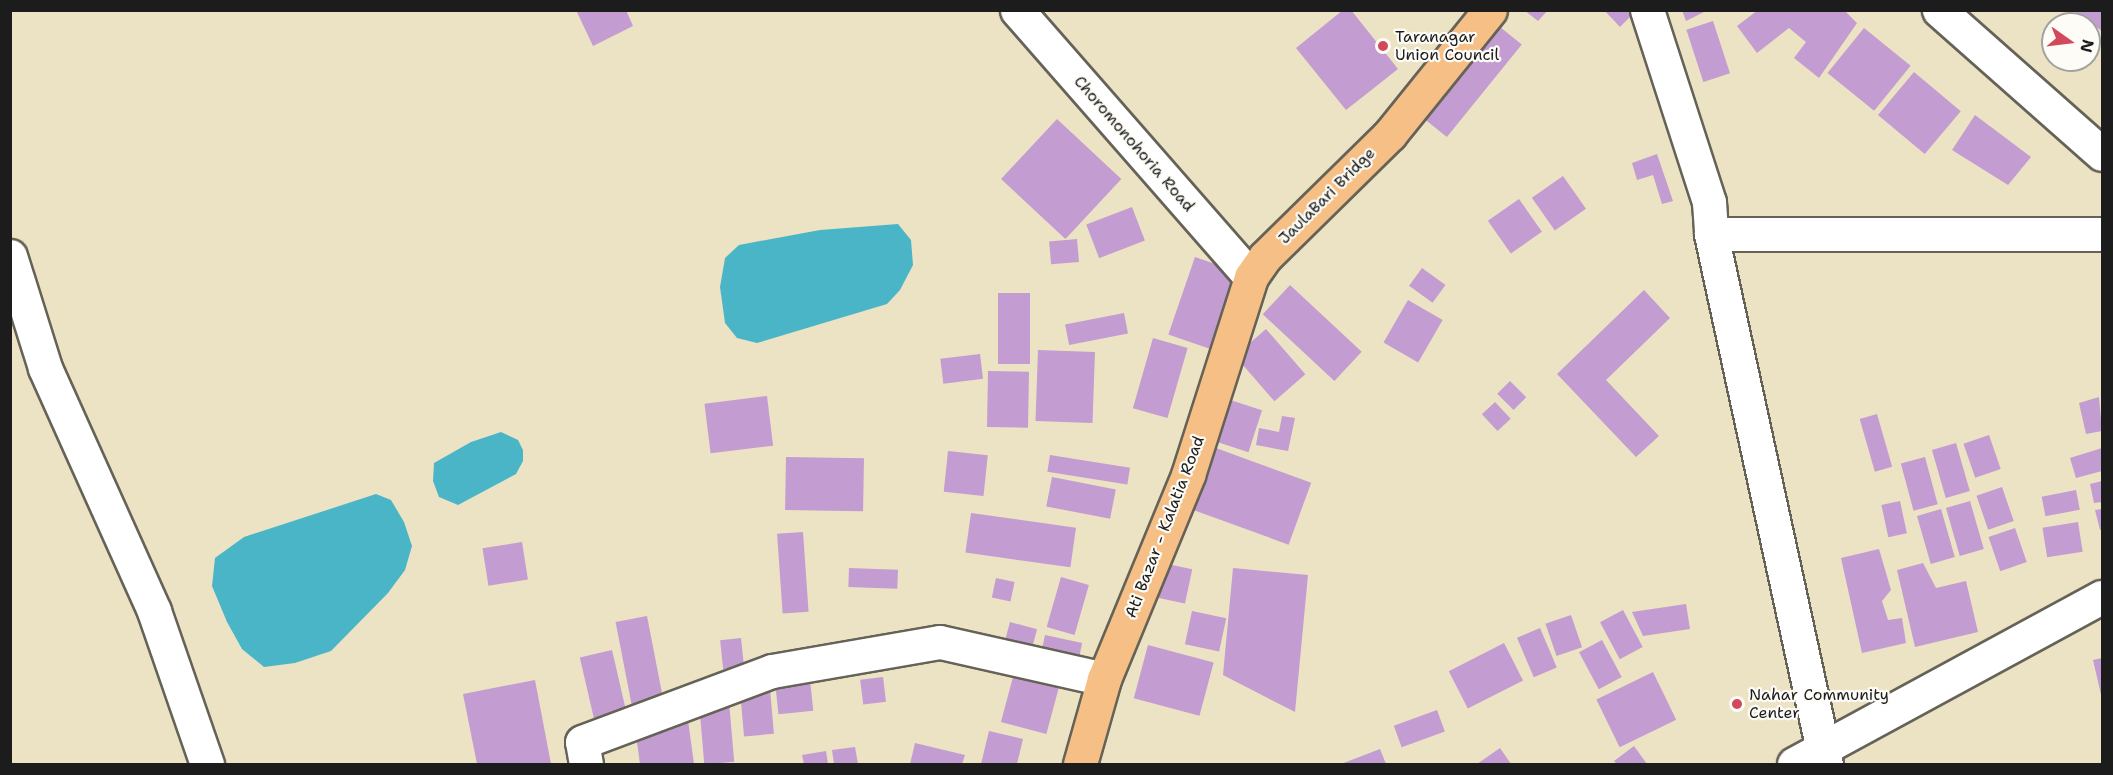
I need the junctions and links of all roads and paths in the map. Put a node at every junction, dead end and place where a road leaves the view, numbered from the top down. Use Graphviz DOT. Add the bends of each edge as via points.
graph roads {
  1 [pos="1017,10"];
  2 [pos="1490,10"];
  3 [pos="1647,10"];
  4 [pos="1939,10"];
  5 [pos="2103,154"];
  6 [pos="1710,218"];
  7 [pos="2103,234"];
  8 [pos="10,256"];
  9 [pos="1258,267"];
  10 [pos="2103,597"];
  11 [pos="1104,679"];
  12 [pos="1825,756"];
  13 [pos="207,765"];
  14 [pos="586,765"];
  15 [pos="1080,765"];
  16 [pos="1794,765"];
  1 -- 9 [label="street, Choromonohoria Road"];
  2 -- 9 [label="main road, JaulaBari Bridge" via="1390,134"];
  3 -- 6 [label="street"];
  4 -- 5 [label="street"];
  6 -- 7 [label="street"];
  6 -- 12 [label="street"];
  8 -- 13 [label="street" via="45,368 154,611"];
  9 -- 11 [label="main road, Ati Bazar - Kalatia Road" via="1188,475"];
  10 -- 12 [label="street"];
  11 -- 14 [label="street" via="940,642 772,671 582,742"];
  11 -- 15 [label="main road, Ati Bazar - Kalatia Road"];
  12 -- 16 [label="street"];
}
